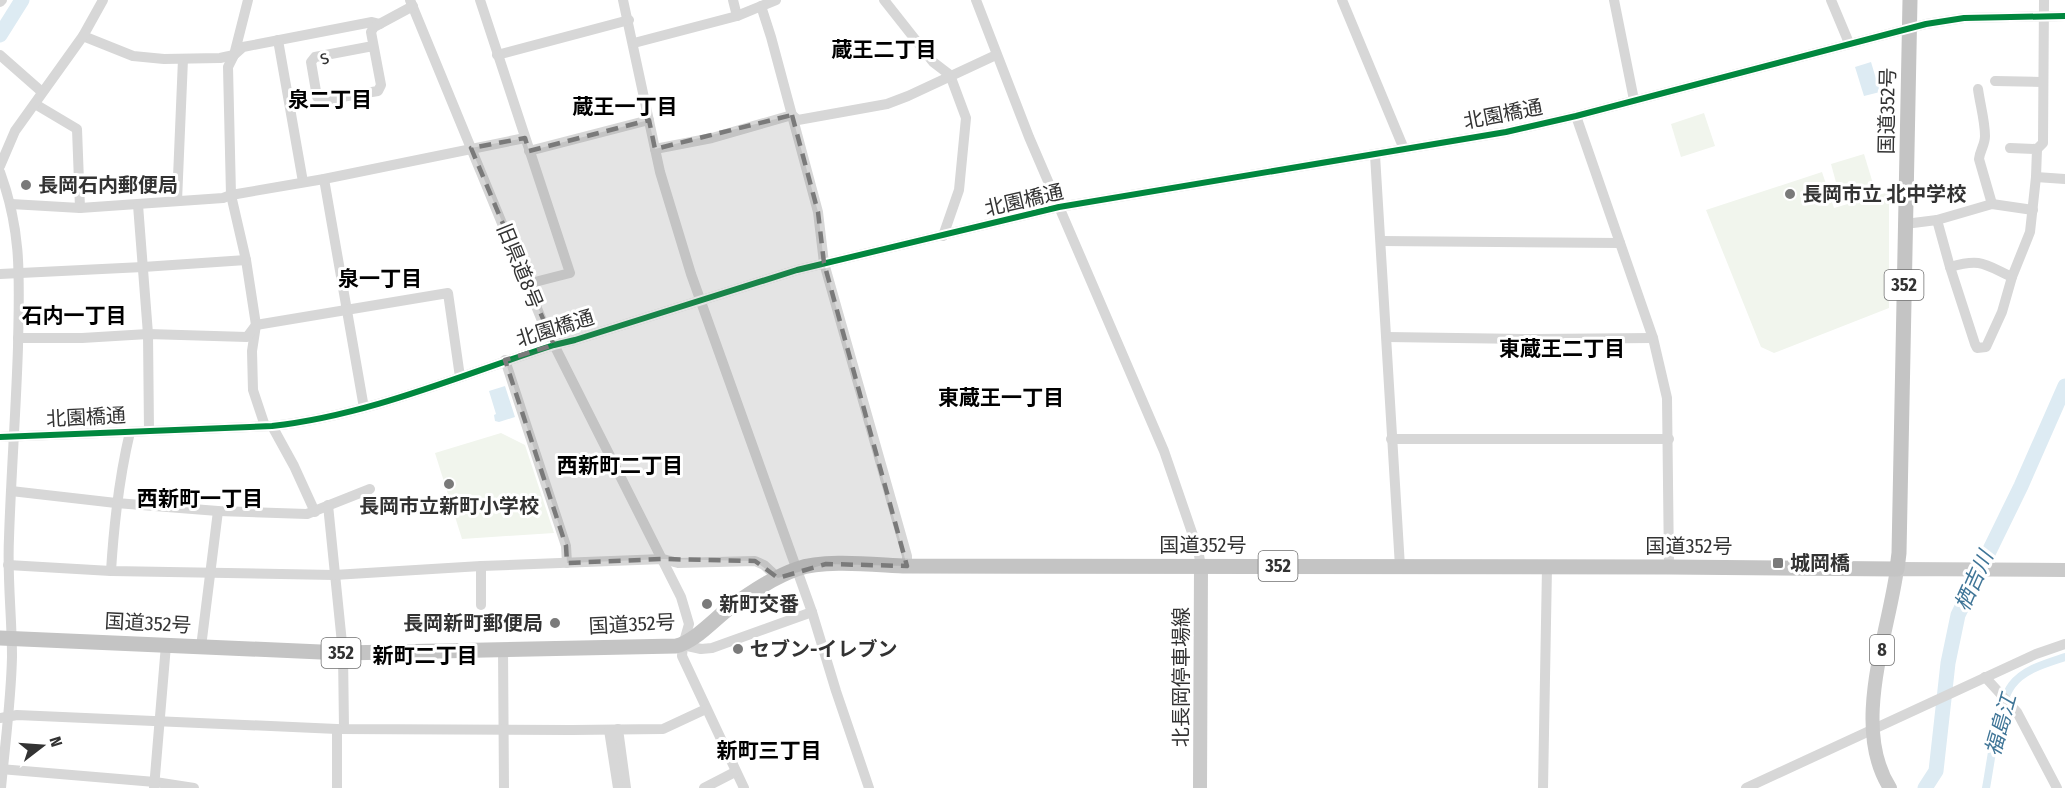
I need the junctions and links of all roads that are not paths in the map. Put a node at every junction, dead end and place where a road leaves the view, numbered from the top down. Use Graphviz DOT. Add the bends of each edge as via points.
graph roads {
  1 [pos="103,0"];
  2 [pos="248,0"];
  3 [pos="480,0"];
  4 [pos="624,0"];
  5 [pos="733,0"];
  6 [pos="776,0"];
  7 [pos="884,0"];
  8 [pos="976,0"];
  9 [pos="1342,0"];
  10 [pos="1614,0"];
  11 [pos="1831,0"];
  12 [pos="1910,0"];
  13 [pos="2044,0"];
  14 [pos="412,3"];
  15 [pos="760,6"];
  16 [pos="737,16"];
  17 [pos="2043,16"];
  18 [pos="2065,16"];
  19 [pos="629,20"];
  20 [pos="380,24"];
  21 [pos="1909,27"];
  22 [pos="83,36"];
  23 [pos="278,40"];
  24 [pos="634,43"];
  25 [pos="1849,43"];
  26 [pos="373,46"];
  27 [pos="497,55"];
  28 [pos="996,55"];
  29 [pos="2,56"];
  30 [pos="234,56"];
  31 [pos="183,59"];
  32 [pos="950,75"];
  33 [pos="1995,81"];
  34 [pos="2042,82"];
  35 [pos="1977,89"];
  36 [pos="42,92"];
  37 [pos="1634,100"];
  38 [pos="35,104"];
  39 [pos="792,116"];
  40 [pos="1576,116"];
  41 [pos="649,120"];
  42 [pos="525,138"];
  43 [pos="471,148"];
  44 [pos="2010,148"];
  45 [pos="655,149"];
  46 [pos="1404,149"];
  47 [pos="2037,149"];
  48 [pos="529,151"];
  49 [pos="1375,155"];
  50 [pos="0,166"];
  51 [pos="0,172"];
  52 [pos="2036,177"];
  53 [pos="324,179"];
  54 [pos="2065,179"];
  55 [pos="303,182"];
  56 [pos="231,195"];
  57 [pos="177,201"];
  58 [pos="11,204"];
  59 [pos="1992,204"];
  60 [pos="138,205"];
  61 [pos="1059,207"];
  62 [pos="80,208"];
  63 [pos="2033,210"];
  64 [pos="1937,220"];
  65 [pos="1905,224"];
  66 [pos="943,236"];
  67 [pos="1381,241"];
  68 [pos="1620,243"];
  69 [pos="246,260"];
  70 [pos="824,263"];
  71 [pos="142,267"];
  72 [pos="1950,267"];
  73 [pos="20,272"];
  74 [pos="0,274"];
  75 [pos="2012,277"];
  76 [pos="527,284"];
  77 [pos="701,300"];
  78 [pos="346,310"];
  79 [pos="256,326"];
  80 [pos="148,334"];
  81 [pos="1387,337"];
  82 [pos="18,338"];
  83 [pos="1653,338"];
  84 [pos="554,345"];
  85 [pos="505,360"];
  86 [pos="460,377"];
  87 [pos="364,408"];
  88 [pos="268,426"];
  89 [pos="149,431"];
  90 [pos="130,432"];
  91 [pos="0,437"];
  92 [pos="15,437"];
  93 [pos="1391,439"];
  94 [pos="1669,439"];
  95 [pos="370,489"];
  96 [pos="11,491"];
  97 [pos="116,503"];
  98 [pos="328,505"];
  99 [pos="218,510"];
  100 [pos="315,512"];
  101 [pos="4,539"];
  102 [pos="663,559"];
  103 [pos="567,563"];
  104 [pos="8,565"];
  105 [pos="482,566"];
  106 [pos="908,566"];
  107 [pos="1201,566"];
  108 [pos="1400,567"];
  109 [pos="1547,567"];
  110 [pos="1670,567"];
  111 [pos="797,569"];
  112 [pos="1897,569"];
  113 [pos="2065,570"];
  114 [pos="111,571"];
  115 [pos="212,572"];
  116 [pos="334,575"];
  117 [pos="778,578"];
  118 [pos="481,605"];
  119 [pos="812,612"];
  120 [pos="5,638"];
  121 [pos="2065,644"];
  122 [pos="166,645"];
  123 [pos="683,645"];
  124 [pos="201,647"];
  125 [pos="503,650"];
  126 [pos="343,653"];
  127 [pos="1980,680"];
  128 [pos="706,709"];
  129 [pos="4,717"];
  130 [pos="161,721"];
  131 [pos="340,729"];
  132 [pos="503,730"];
  133 [pos="613,730"];
  134 [pos="1872,731"];
  135 [pos="1,769"];
  136 [pos="735,772"];
  137 [pos="154,785"];
  138 [pos="1888,785"];
  139 [pos="1,788"];
  140 [pos="194,788"];
  141 [pos="337,788"];
  142 [pos="504,788"];
  143 [pos="618,788"];
  144 [pos="626,788"];
  145 [pos="704,788"];
  146 [pos="744,788"];
  147 [pos="868,788"];
  148 [pos="1200,788"];
  149 [pos="1543,788"];
  150 [pos="1746,788"];
  151 [pos="2057,788"];
  1 -- 22 [label="street"];
  2 -- 30 [label="street"];
  3 -- 27 [label="street"];
  4 -- 19 [label="street"];
  5 -- 16 [label="street"];
  6 -- 15 [label="street"];
  7 -- 32 [label="street" via="933,62"];
  8 -- 28 [label="street"];
  9 -- 46 [label="street"];
  10 -- 37 [label="street"];
  11 -- 25 [label="street"];
  12 -- 21 [label="highway, 国道352号 / 352"];
  13 -- 17 [label="street"];
  14 -- 20 [label="street"];
  14 -- 43 [label="street, 旧県道8号"];
  15 -- 16 [label="street"];
  15 -- 39 [label="street"];
  16 -- 24 [label="street"];
  17 -- 18 [label="street, 北園橋通"];
  17 -- 21 [label="street, 北園橋通" via="1964,18"];
  17 -- 34 [label="street"];
  19 -- 24 [label="street"];
  19 -- 27 [label="street"];
  20 -- 23 [label="street" via="372,22"];
  20 -- 26 [label="street, s" via="371,32"];
  21 -- 25 [label="street, 北園橋通"];
  21 -- 65 [label="highway, 国道352号 / 352"];
  22 -- 31 [label="street" via="133,56"];
  22 -- 36 [label="street"];
  23 -- 30 [label="street" via="243,47"];
  23 -- 55 [label="street"];
  24 -- 41 [label="street"];
  25 -- 37 [label="street, 北園橋通"];
  26 -- 26 [label="street, s" via="381,85 378,91 322,100 317,97 311,62 315,57"];
  27 -- 42 [label="street"];
  28 -- 32 [label="street"];
  28 -- 61 [label="street"];
  29 -- 36 [label="street"];
  30 -- 31 [label="street"];
  30 -- 56 [label="street" via="228,67"];
  31 -- 57 [label="street"];
  32 -- 39 [label="street" via="886,104 798,120"];
  32 -- 66 [label="street" via="966,118 959,190"];
  33 -- 34 [label="street"];
  34 -- 47 [label="street" via="2043,143"];
  35 -- 59 [label="street" via="1985,135 1979,159"];
  36 -- 38 [label="street"];
  37 -- 40 [label="street, 北園橋通"];
  38 -- 50 [label="street" via="15,131"];
  38 -- 62 [label="street" via="77,129"];
  39 -- 45 [label="street"];
  39 -- 70 [label="street" via="818,212"];
  40 -- 46 [label="street, 北園橋通"];
  40 -- 68 [label="street"];
  41 -- 45 [label="street"];
  41 -- 48 [label="street"];
  42 -- 43 [label="street"];
  42 -- 48 [label="street"];
  43 -- 53 [label="street"];
  43 -- 76 [label="street, 旧県道8号"];
  44 -- 47 [label="street"];
  45 -- 77 [label="street"];
  46 -- 49 [label="street, 北園橋通"];
  47 -- 52 [label="street"];
  48 -- 76 [label="street" via="570,273"];
  49 -- 61 [label="street, 北園橋通"];
  49 -- 67 [label="street"];
  51 -- 58 [label="street"];
  52 -- 54 [label="street"];
  52 -- 63 [label="street"];
  53 -- 55 [label="street"];
  53 -- 78 [label="street"];
  55 -- 56 [label="street"];
  56 -- 57 [label="street"];
  56 -- 69 [label="street"];
  57 -- 60 [label="street"];
  58 -- 62 [label="street"];
  58 -- 73 [label="street"];
  59 -- 63 [label="street"];
  59 -- 64 [label="street"];
  60 -- 62 [label="street"];
  60 -- 71 [label="street"];
  61 -- 66 [label="street, 北園橋通"];
  61 -- 107 [label="street" via="1164,451"];
  63 -- 75 [label="street" via="2027,242"];
  64 -- 65 [label="street"];
  64 -- 72 [label="street"];
  65 -- 112 [label="highway, 国道352号 / 352"];
  66 -- 70 [label="street, 北園橋通"];
  67 -- 68 [label="street"];
  67 -- 81 [label="street"];
  68 -- 83 [label="street"];
  69 -- 71 [label="street"];
  69 -- 79 [label="street"];
  70 -- 77 [label="street, 北園橋通"];
  70 -- 106 [label="street"];
  71 -- 73 [label="street"];
  71 -- 80 [label="street"];
  72 -- 75 [label="street" via="1976,261"];
  72 -- 75 [label="street" via="1977,348 1986,347"];
  73 -- 74 [label="street"];
  73 -- 82 [label="street"];
  76 -- 84 [label="street, 旧県道8号"];
  77 -- 84 [label="street, 北園橋通"];
  77 -- 111 [label="street"];
  78 -- 79 [label="street"];
  78 -- 86 [label="street" via="448,293"];
  78 -- 87 [label="street"];
  79 -- 80 [label="street" via="247,337"];
  79 -- 88 [label="street" via="252,351 254,390"];
  80 -- 82 [label="street"];
  80 -- 89 [label="street"];
  81 -- 83 [label="street"];
  81 -- 93 [label="street"];
  82 -- 92 [label="street"];
  83 -- 94 [label="street" via="1667,398"];
  84 -- 85 [label="street, 北園橋通"];
  84 -- 102 [label="street, 旧県道8号"];
  85 -- 86 [label="street, 北園橋通"];
  85 -- 103 [label="street" via="566,546"];
  86 -- 87 [label="street, 北園橋通"];
  87 -- 88 [label="street, 北園橋通" via="310,422"];
  88 -- 89 [label="street, 北園橋通"];
  88 -- 100 [label="street" via="294,465"];
  89 -- 90 [label="street, 北園橋通"];
  90 -- 92 [label="street, 北園橋通"];
  90 -- 97 [label="street"];
  91 -- 92 [label="street, 北園橋通"];
  92 -- 96 [label="street"];
  93 -- 94 [label="street"];
  93 -- 108 [label="street"];
  94 -- 110 [label="street"];
  95 -- 98 [label="street"];
  96 -- 97 [label="street"];
  96 -- 101 [label="street"];
  97 -- 99 [label="street"];
  97 -- 114 [label="street"];
  98 -- 100 [label="street"];
  98 -- 116 [label="street"];
  99 -- 100 [label="street"];
  99 -- 115 [label="street"];
  101 -- 104 [label="street"];
  102 -- 103 [label="street"];
  102 -- 117 [label="street" via="678,563 755,561"];
  102 -- 123 [label="street, 旧県道8号" via="689,624"];
  103 -- 105 [label="street"];
  104 -- 114 [label="street"];
  104 -- 120 [label="street"];
  105 -- 116 [label="street"];
  105 -- 118 [label="street"];
  106 -- 107 [label="highway, 国道352号 / 352"];
  106 -- 111 [label="highway, 国道352号 / 352" via="826,564"];
  107 -- 108 [label="highway, 国道352号 / 352"];
  107 -- 148 [label="main road, 北長岡停車場線"];
  108 -- 109 [label="highway, 国道352号 / 352"];
  109 -- 110 [label="highway, 国道352号 / 352"];
  109 -- 149 [label="street"];
  110 -- 112 [label="highway, 国道352号 / 352"];
  111 -- 117 [label="highway, 国道352号 / 352"];
  111 -- 119 [label="street"];
  112 -- 113 [label="main road"];
  112 -- 134 [label="main road, 8" via="1874,691"];
  114 -- 115 [label="street"];
  115 -- 116 [label="street"];
  115 -- 124 [label="street"];
  116 -- 126 [label="street"];
  117 -- 123 [label="highway, 国道352号 / 352" via="733,605"];
  119 -- 123 [label="street" via="712,648"];
  119 -- 147 [label="street"];
  120 -- 122 [label="highway, 国道352号 / 352"];
  120 -- 129 [label="street" via="12,654"];
  121 -- 127 [label="street"];
  122 -- 124 [label="highway, 国道352号 / 352"];
  122 -- 130 [label="street"];
  123 -- 125 [label="highway, 国道352号 / 352"];
  123 -- 128 [label="street, 旧県道8号" via="682,656"];
  124 -- 126 [label="highway, 国道352号 / 352"];
  125 -- 126 [label="highway, 国道352号 / 352"];
  125 -- 132 [label="street"];
  126 -- 131 [label="street"];
  127 -- 134 [label="street"];
  127 -- 151 [label="street" via="1995,688 2013,709"];
  128 -- 133 [label="street" via="663,729"];
  128 -- 136 [label="street, 旧県道8号"];
  129 -- 130 [label="street"];
  129 -- 135 [label="street"];
  130 -- 131 [label="street"];
  130 -- 137 [label="street"];
  131 -- 132 [label="street"];
  131 -- 141 [label="street"];
  132 -- 133 [label="street"];
  132 -- 142 [label="street"];
  133 -- 143 [label="street"];
  133 -- 144 [label="street"];
  134 -- 138 [label="main road, 8"];
  134 -- 150 [label="street"];
  135 -- 137 [label="street"];
  135 -- 139 [label="street"];
  136 -- 145 [label="street"];
  136 -- 146 [label="street, 旧県道8号"];
  137 -- 140 [label="street"];
}
